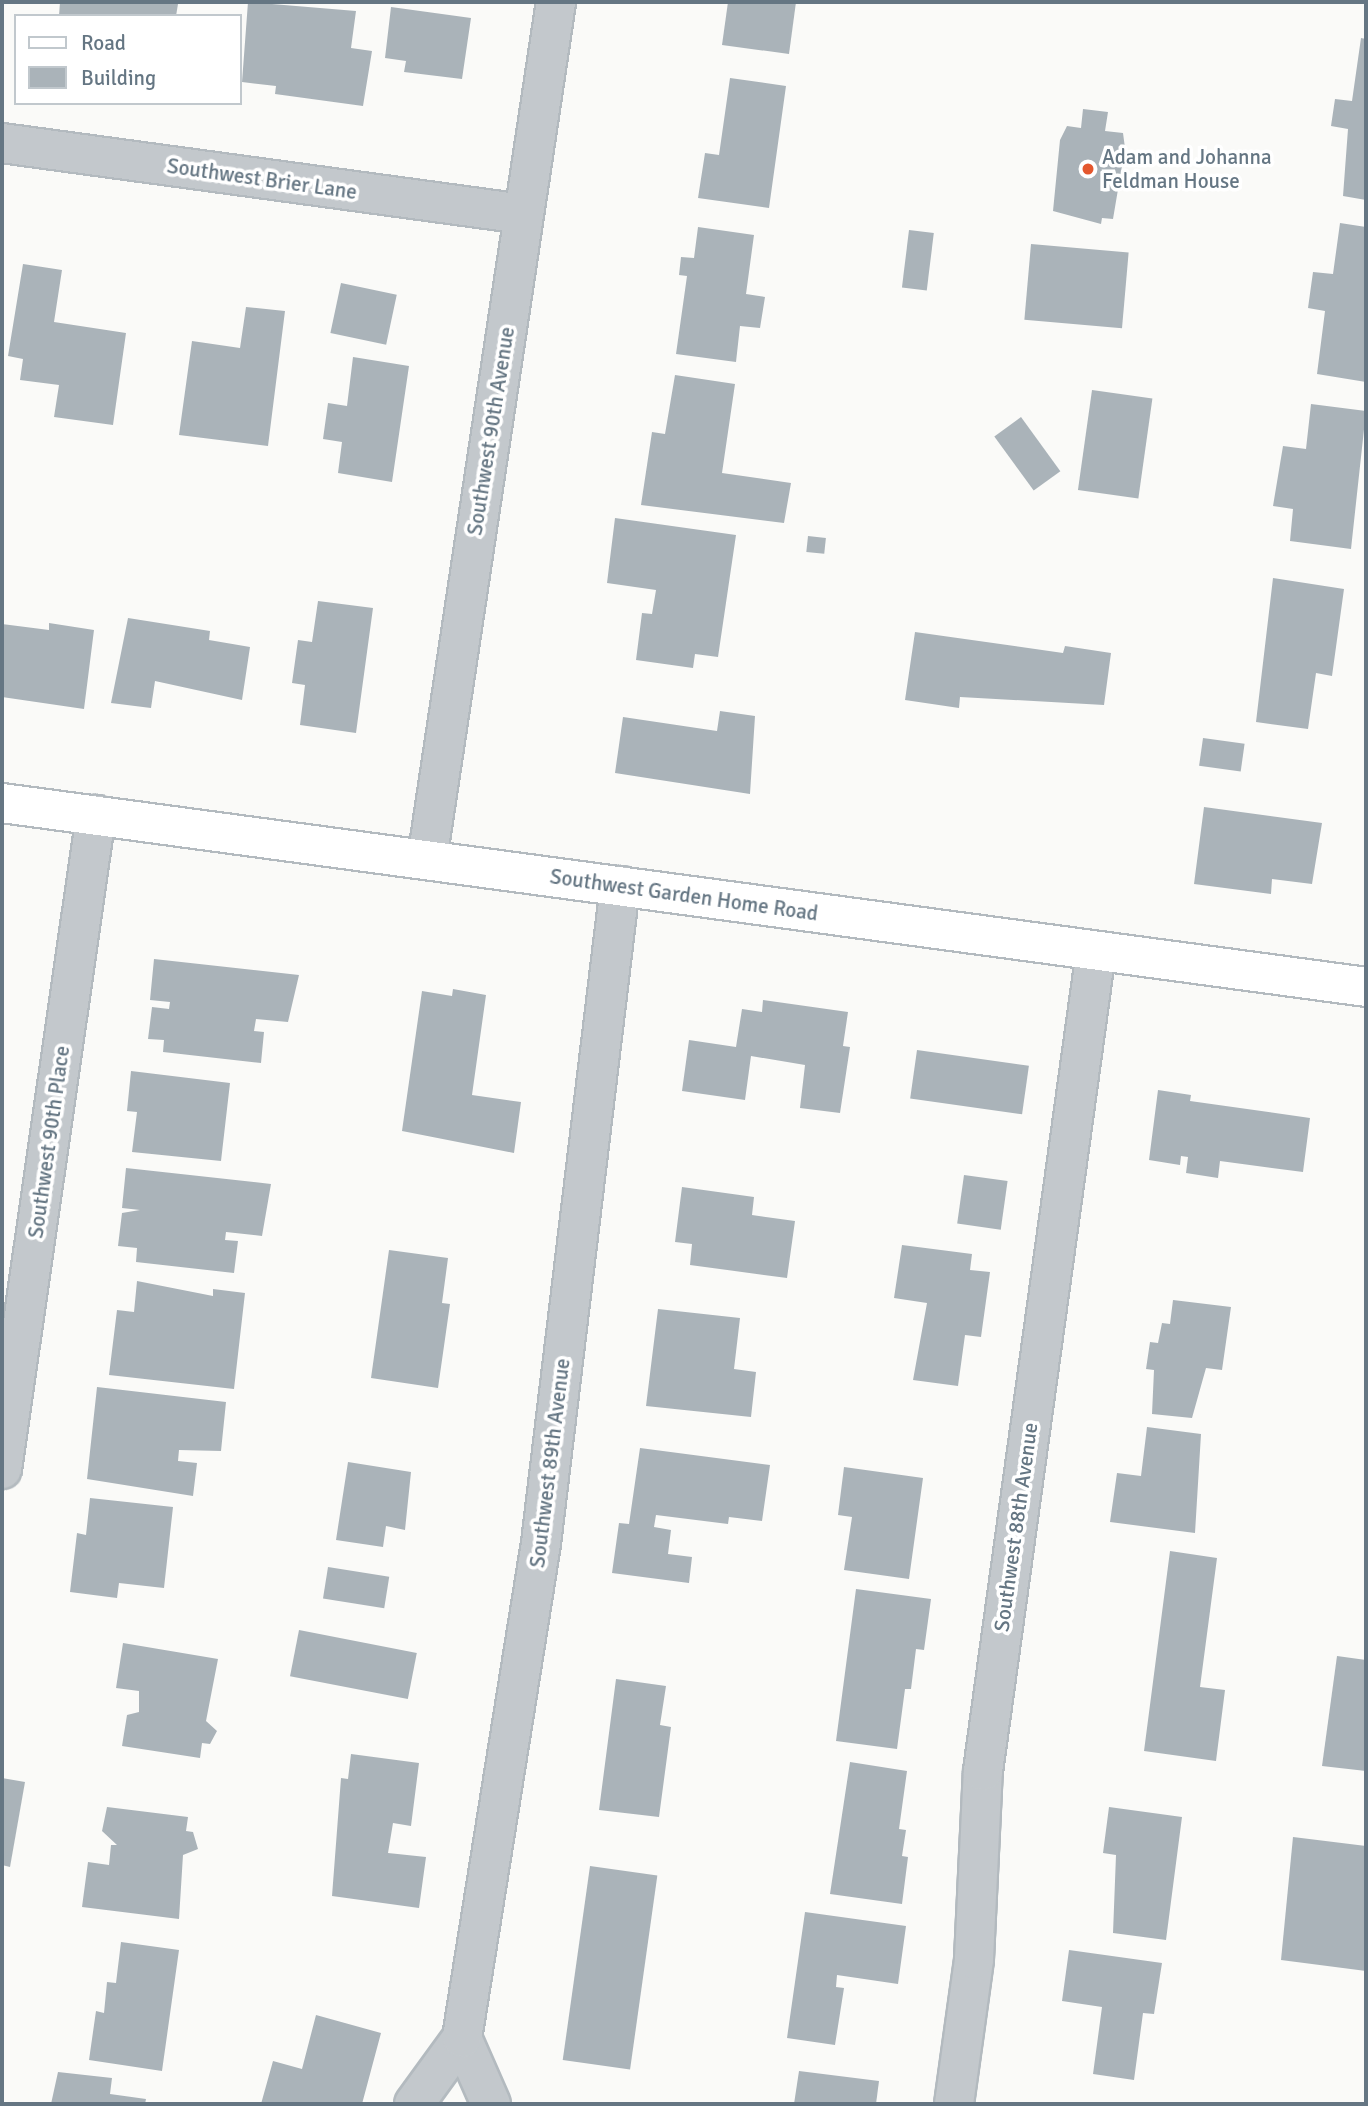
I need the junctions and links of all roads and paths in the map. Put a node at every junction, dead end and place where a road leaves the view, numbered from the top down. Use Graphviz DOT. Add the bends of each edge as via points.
graph roads {
  1 [pos="556,2"];
  2 [pos="2,143"];
  3 [pos="523,214"];
  4 [pos="2,803"];
  5 [pos="96,815"];
  6 [pos="427,860"];
  7 [pos="620,886"];
  8 [pos="1096,951"];
  9 [pos="1366,987"];
  10 [pos="2,1469"];
  11 [pos="463,2038"];
  12 [pos="414,2104"];
  13 [pos="491,2104"];
  14 [pos="954,2104"];
  1 -- 3 [label="street, Southwest 90th Avenue"];
  2 -- 3 [label="street, Southwest Brier Lane"];
  3 -- 6 [label="street, Southwest 90th Avenue"];
  4 -- 5 [label="main road, Southwest Garden Home Road"];
  5 -- 6 [label="main road, Southwest Garden Home Road"];
  5 -- 10 [label="street, Southwest 90th Place"];
  6 -- 7 [label="main road, Southwest Garden Home Road"];
  7 -- 8 [label="main road, Southwest Garden Home Road"];
  7 -- 11 [label="street, Southwest 89th Avenue" via="541,1543"];
  8 -- 9 [label="main road, Southwest Garden Home Road"];
  8 -- 14 [label="street, Southwest 88th Avenue" via="983,1771 974,1959"];
  11 -- 12 [label="street, Southwest 89th Avenue"];
  11 -- 13 [label="street"];
}
